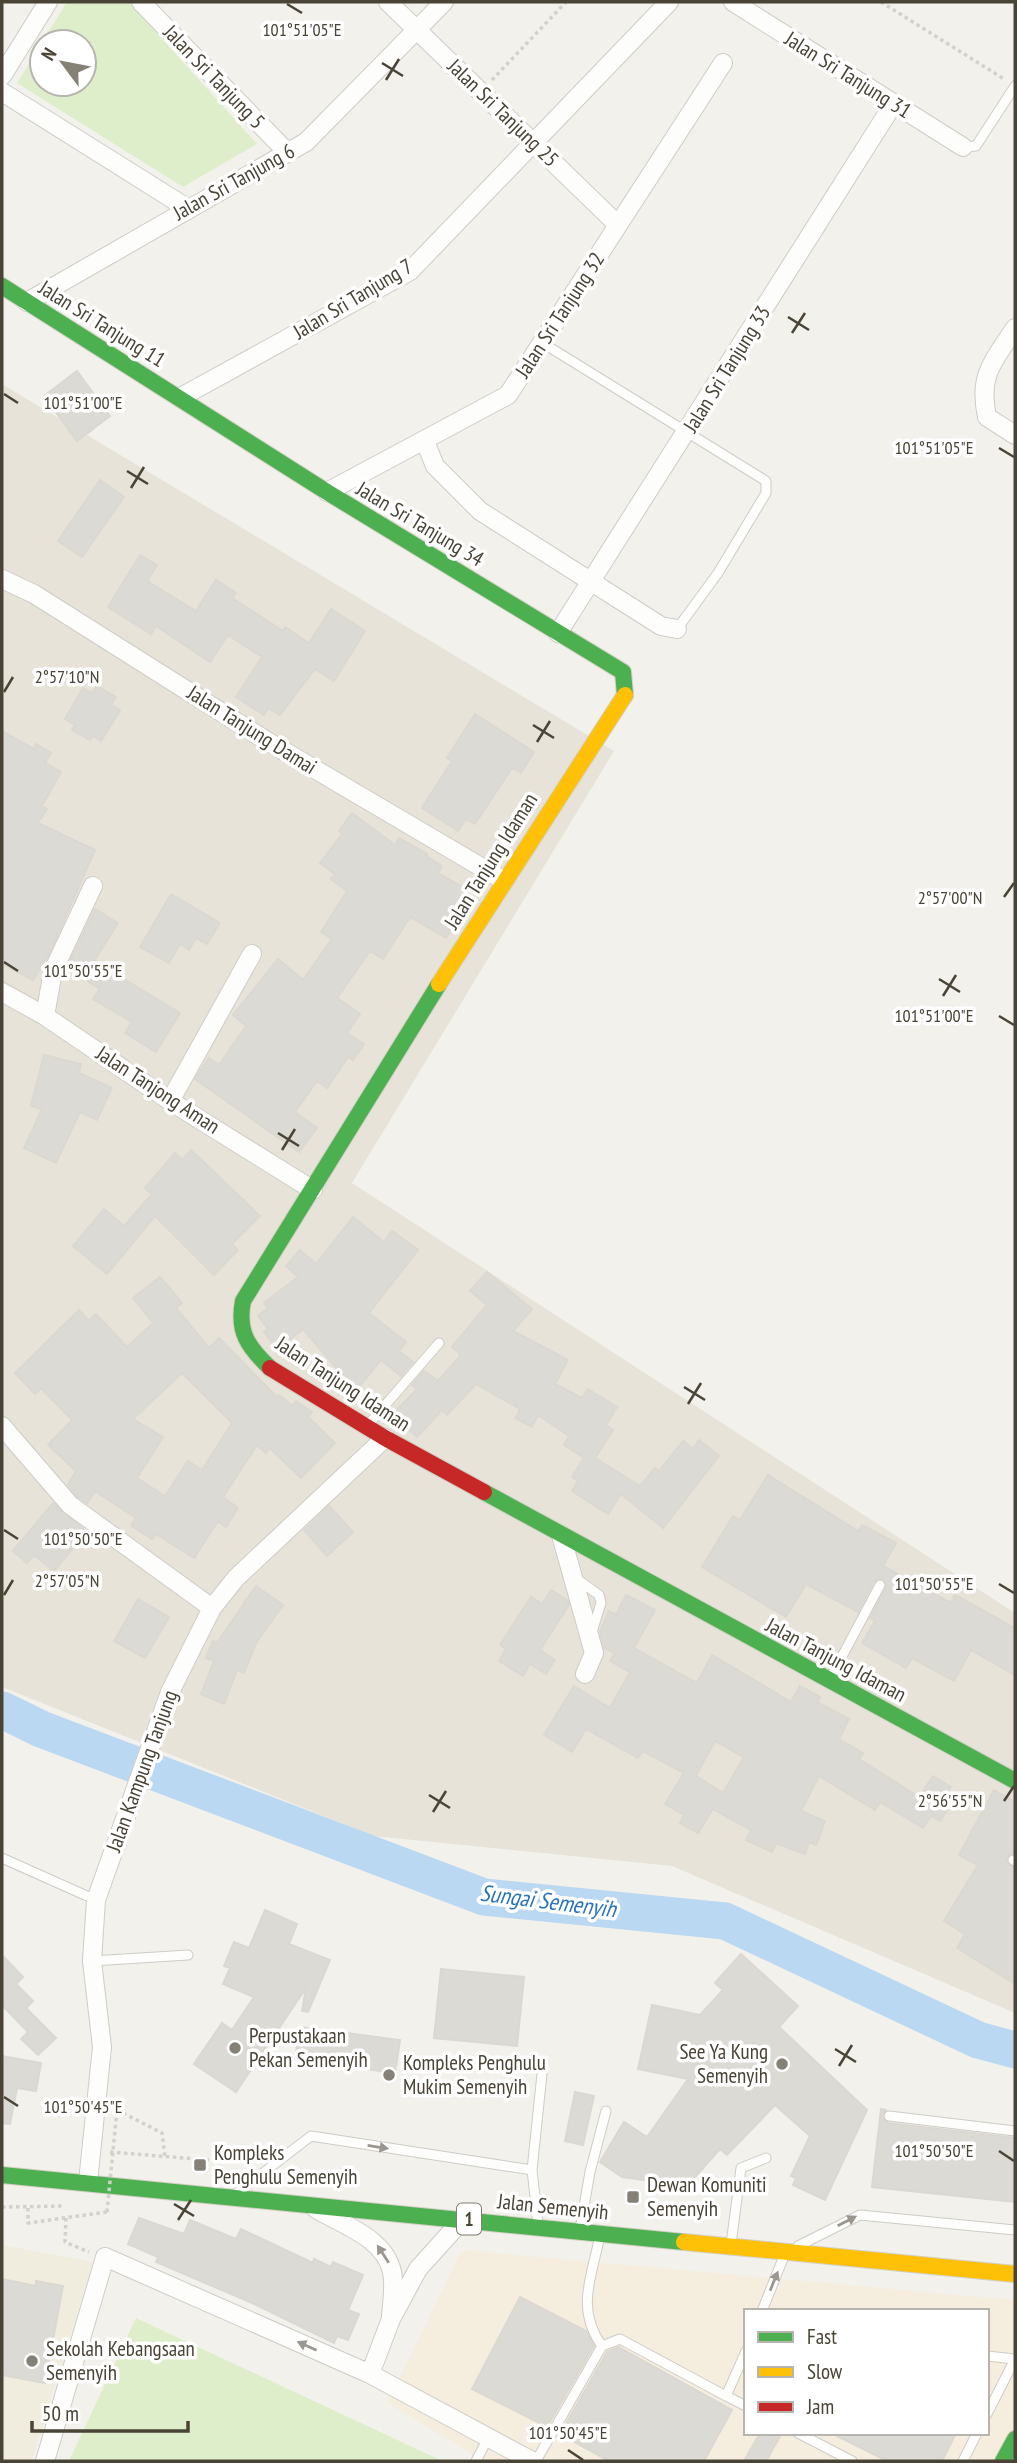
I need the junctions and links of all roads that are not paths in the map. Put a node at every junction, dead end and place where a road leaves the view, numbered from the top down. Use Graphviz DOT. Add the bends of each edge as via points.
graph roads {
  1 [pos="48,2"];
  2 [pos="141,2"];
  3 [pos="388,2"];
  4 [pos="444,2"];
  5 [pos="669,2"];
  6 [pos="733,2"];
  7 [pos="418,30"];
  8 [pos="723,64"];
  9 [pos="2,76"];
  10 [pos="1015,86"];
  11 [pos="2,92"];
  12 [pos="894,103"];
  13 [pos="532,141"];
  14 [pos="963,147"];
  15 [pos="287,152"];
  16 [pos="187,208"];
  17 [pos="618,225"];
  18 [pos="2,286"];
  19 [pos="27,302"];
  20 [pos="1015,328"];
  21 [pos="541,342"];
  22 [pos="181,397"];
  23 [pos="687,432"];
  24 [pos="1015,435"];
  25 [pos="425,441"];
  26 [pos="327,492"];
  27 [pos="2,579"];
  28 [pos="592,581"];
  29 [pos="677,629"];
  30 [pos="558,633"];
  31 [pos="627,692"];
  32 [pos="503,880"];
  33 [pos="93,886"];
  34 [pos="252,954"];
  35 [pos="2,992"];
  36 [pos="45,1016"];
  37 [pos="170,1101"];
  38 [pos="313,1190"];
  39 [pos="439,1343"];
  40 [pos="2,1426"];
  41 [pos="367,1427"];
  42 [pos="385,1438"];
  43 [pos="561,1535"];
  44 [pos="880,1585"];
  45 [pos="212,1608"];
  46 [pos="585,1674"];
  47 [pos="829,1680"];
  48 [pos="1015,1781"];
  49 [pos="2,1857"];
  50 [pos="96,1900"];
  51 [pos="188,1955"];
  52 [pos="92,1961"];
  53 [pos="542,2074"];
  54 [pos="606,2110"];
  55 [pos="889,2116"];
  56 [pos="1015,2131"];
  57 [pos="766,2158"];
  58 [pos="531,2170"];
  59 [pos="2,2175"];
  60 [pos="88,2182"];
  61 [pos="233,2196"];
  62 [pos="305,2203"];
  63 [pos="463,2219"];
  64 [pos="538,2226"];
  65 [pos="1015,2230"];
  66 [pos="580,2231"];
  67 [pos="600,2233"];
  68 [pos="730,2246"];
  69 [pos="786,2251"];
  70 [pos="1015,2274"];
  71 [pos="763,2309"];
  72 [pos="391,2319"];
  73 [pos="602,2346"];
  74 [pos="744,2356"];
  75 [pos="989,2356"];
  76 [pos="1015,2359"];
  77 [pos="370,2374"];
  78 [pos="726,2396"];
  79 [pos="744,2405"];
  80 [pos="989,2410"];
  81 [pos="802,2435"];
  82 [pos="976,2435"];
  83 [pos="488,2438"];
  84 [pos="1015,2439"];
  85 [pos="45,2461"];
  86 [pos="476,2461"];
  87 [pos="534,2461"];
  88 [pos="852,2461"];
  89 [pos="963,2461"];
  90 [pos="1003,2461"];
  1 -- 9 [label="street"];
  2 -- 15 [label="street, Jalan Sri Tanjung 5"];
  3 -- 7 [label="street, Jalan Sri Tanjung 25"];
  4 -- 7 [label="street, Jalan Sri Tanjung 6"];
  5 -- 13 [label="street, Jalan Sri Tanjung 7"];
  6 -- 12 [label="street, Jalan Sri Tanjung 31"];
  7 -- 13 [label="street, Jalan Sri Tanjung 25"];
  7 -- 15 [label="street, Jalan Sri Tanjung 6" via="306,142"];
  8 -- 17 [label="street, Jalan Sri Tanjung 32"];
  10 -- 14 [label="lane" via="976,146"];
  11 -- 16 [label="street"];
  12 -- 14 [label="street, Jalan Sri Tanjung 31"];
  12 -- 23 [label="street, Jalan Sri Tanjung 33"];
  13 -- 17 [label="street, Jalan Sri Tanjung 25"];
  13 -- 22 [label="street, Jalan Sri Tanjung 7" via="410,271"];
  15 -- 16 [label="street, Jalan Sri Tanjung 6"];
  16 -- 19 [label="street, Jalan Sri Tanjung 6"];
  17 -- 21 [label="street, Jalan Sri Tanjung 32"];
  18 -- 19 [label="street, Jalan Sri Tanjung 11"];
  19 -- 22 [label="street, Jalan Sri Tanjung 11"];
  20 -- 24 [label="street" via="988,370 982,393 987,417"];
  21 -- 23 [label="lane"];
  21 -- 25 [label="street, Jalan Sri Tanjung 32" via="508,396"];
  22 -- 26 [label="street, Jalan Sri Tanjung 34"];
  23 -- 28 [label="street, Jalan Sri Tanjung 33"];
  23 -- 29 [label="lane" via="766,481 766,494"];
  25 -- 26 [label="street, Jalan Sri Tanjung 32"];
  25 -- 28 [label="street" via="435,466 480,511"];
  26 -- 30 [label="street, Jalan Sri Tanjung 34"];
  27 -- 32 [label="street, Jalan Tanjung Damai" via="34,594 267,741"];
  28 -- 29 [label="street" via="661,626"];
  28 -- 30 [label="street, Jalan Sri Tanjung 33"];
  30 -- 31 [label="street, Jalan Sri Tanjung 34" via="623,672"];
  31 -- 32 [label="street, Jalan Tanjung Idaman"];
  32 -- 38 [label="street, Jalan Tanjung Idaman"];
  33 -- 36 [label="street" via="54,971"];
  34 -- 37 [label="street"];
  35 -- 36 [label="street, Jalan Tanjong Aman"];
  36 -- 37 [label="street, Jalan Tanjong Aman"];
  37 -- 38 [label="street, Jalan Tanjong Aman"];
  38 -- 41 [label="street, Jalan Tanjung Idaman" via="243,1301 240,1322 250,1347 269,1367"];
  39 -- 41 [label="lane"];
  40 -- 45 [label="street" via="70,1505"];
  41 -- 42 [label="street, Jalan Tanjung Idaman"];
  42 -- 43 [label="street, Jalan Tanjung Idaman"];
  42 -- 45 [label="street, Jalan Kampung Tanjung" via="236,1578"];
  43 -- 46 [label="street" via="594,1653"];
  43 -- 47 [label="street, Jalan Tanjung Idaman"];
  44 -- 47 [label="lane"];
  45 -- 50 [label="street, Jalan Kampung Tanjung" via="170,1692"];
  47 -- 48 [label="street, Jalan Tanjung Idaman"];
  49 -- 50 [label="lane"];
  50 -- 52 [label="street, Jalan Kampung Tanjung"];
  51 -- 52 [label="lane"];
  52 -- 60 [label="street, Jalan Kampung Tanjung" via="102,2047"];
  53 -- 58 [label="lane"];
  54 -- 66 [label="lane"];
  55 -- 56 [label="lane"];
  57 -- 68 [label="lane" via="741,2168"];
  61 -- 58 [label="lane, one-way" via="311,2136"];
  58 -- 64 [label="lane"];
  59 -- 60 [label="street, Jalan Semenyih / 1"];
  60 -- 61 [label="street, Jalan Semenyih / 1"];
  61 -- 62 [label="street, Jalan Semenyih / 1"];
  62 -- 63 [label="street, Jalan Semenyih / 1"];
  72 -- 62 [label="street, one-way" via="393,2274 386,2254 377,2244"];
  63 -- 64 [label="street, Jalan Semenyih / 1"];
  63 -- 72 [label="street" via="418,2269"];
  64 -- 66 [label="street, Jalan Semenyih / 1"];
  69 -- 65 [label="lane, one-way" via="860,2215"];
  66 -- 67 [label="street, Jalan Semenyih / 1"];
  67 -- 68 [label="street, Jalan Semenyih / 1"];
  67 -- 73 [label="lane" via="586,2304 587,2320"];
  68 -- 69 [label="street, Jalan Semenyih / 1"];
  69 -- 70 [label="street, Jalan Semenyih / 1"];
  71 -- 69 [label="lane, one-way"];
  72 -- 77 [label="street"];
  73 -- 78 [label="lane" via="620,2339"];
  73 -- 87 [label="lane"];
  74 -- 78 [label="lane"];
  75 -- 76 [label="lane"];
  76 -- 80 [label="lane"];
  77 -- 83 [label="street"];
  77 -- 85 [label="street, one-way" via="105,2258"];
  78 -- 79 [label="lane"];
  81 -- 88 [label="lane"];
  82 -- 89 [label="lane"];
  83 -- 86 [label="lane"];
  83 -- 87 [label="street"];
  84 -- 90 [label="street"];
}
